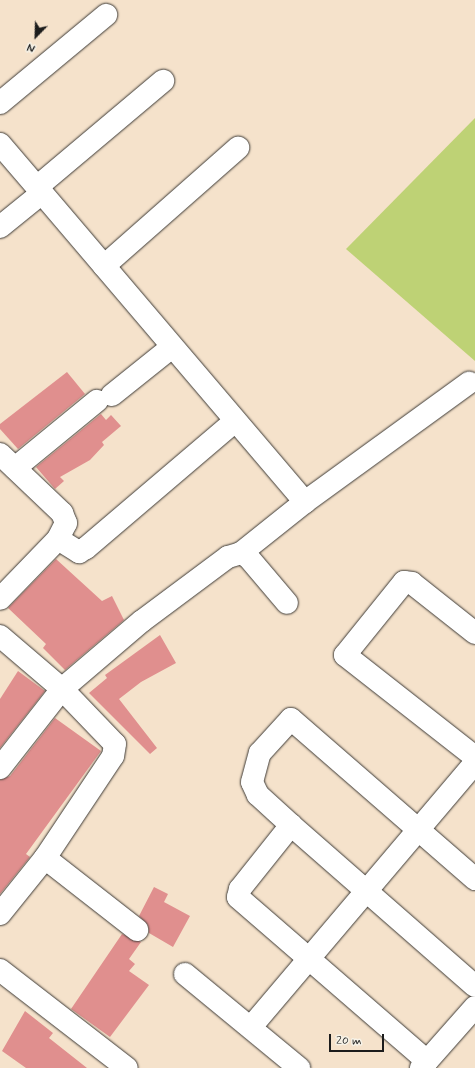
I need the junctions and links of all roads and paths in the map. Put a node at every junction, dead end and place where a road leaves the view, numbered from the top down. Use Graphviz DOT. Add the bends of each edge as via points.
graph roads {
  1 [pos="106,15"];
  2 [pos="163,81"];
  3 [pos="0,103"];
  4 [pos="0,144"];
  5 [pos="238,148"];
  6 [pos="39,190"];
  7 [pos="0,227"];
  8 [pos="104,266"];
  9 [pos="172,347"];
  10 [pos="469,383"];
  11 [pos="235,421"];
  12 [pos="8,461"];
  13 [pos="305,502"];
  14 [pos="58,539"];
  15 [pos="241,553"];
  16 [pos="0,598"];
  17 [pos="287,603"];
  18 [pos="475,633"];
  19 [pos="0,636"];
  20 [pos="62,689"];
  21 [pos="475,757"];
  22 [pos="475,763"];
  23 [pos="0,768"];
  24 [pos="290,825"];
  25 [pos="419,831"];
  26 [pos="45,858"];
  27 [pos="475,879"];
  28 [pos="365,889"];
  29 [pos="0,914"];
  30 [pos="137,930"];
  31 [pos="309,956"];
  32 [pos="0,970"];
  33 [pos="185,974"];
  34 [pos="475,986"];
  35 [pos="475,1007"];
  36 [pos="251,1027"];
  37 [pos="424,1064"];
  38 [pos="127,1068"];
  39 [pos="299,1068"];
  1 -- 3 [label="street"];
  2 -- 6 [label="street"];
  4 -- 6 [label="street"];
  5 -- 8 [label="street"];
  6 -- 7 [label="street"];
  6 -- 8 [label="street"];
  8 -- 9 [label="street"];
  9 -- 11 [label="street"];
  9 -- 12 [label="street" via="105,398"];
  10 -- 13 [label="street"];
  11 -- 13 [label="street"];
  11 -- 14 [label="street" via="86,548 79,552"];
  12 -- 14 [label="street" via="62,513 66,523"];
  13 -- 15 [label="street"];
  14 -- 16 [label="street"];
  15 -- 17 [label="street"];
  15 -- 20 [label="street" via="222,562 142,621"];
  18 -- 21 [label="street" via="412,583 404,582 345,655"];
  19 -- 20 [label="street"];
  20 -- 23 [label="street"];
  20 -- 26 [label="street" via="115,744 113,756"];
  22 -- 25 [label="street"];
  24 -- 25 [label="street" via="258,795 252,782 260,754 291,719"];
  24 -- 28 [label="street"];
  24 -- 31 [label="street" via="240,889 238,897"];
  25 -- 27 [label="street"];
  25 -- 28 [label="street"];
  26 -- 29 [label="street"];
  26 -- 30 [label="street"];
  28 -- 31 [label="street"];
  28 -- 34 [label="street"];
  31 -- 36 [label="street"];
  31 -- 37 [label="street"];
  32 -- 38 [label="street"];
  33 -- 36 [label="street"];
  35 -- 37 [label="street"];
  36 -- 39 [label="street"];
}
